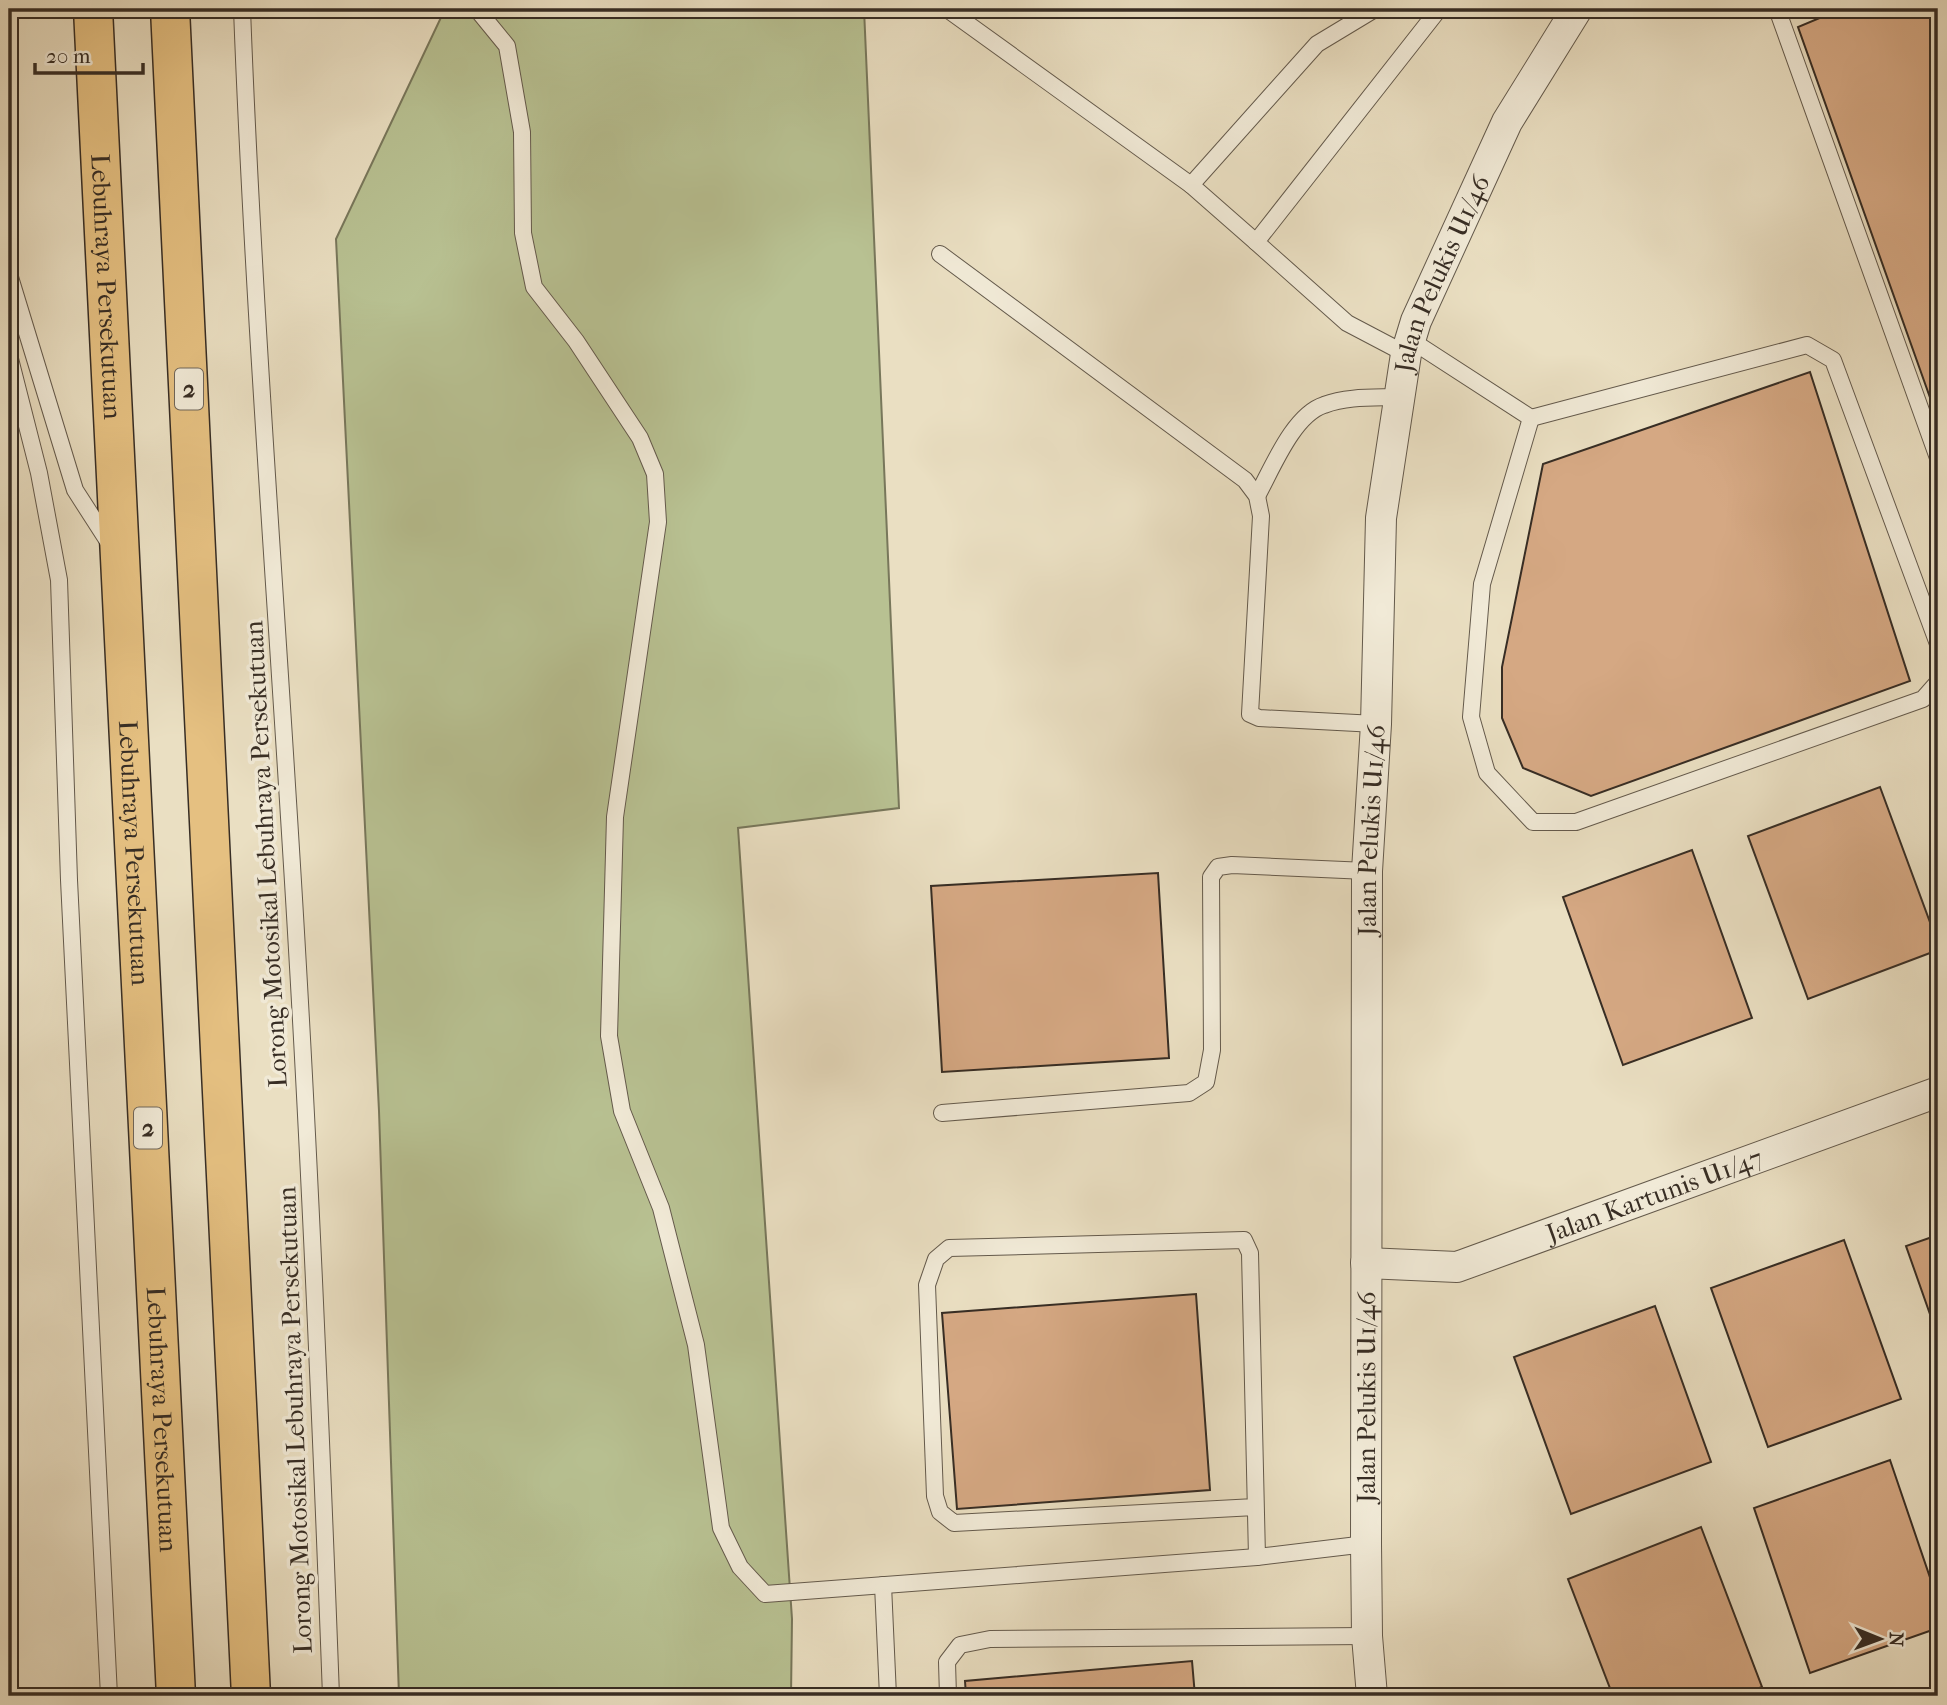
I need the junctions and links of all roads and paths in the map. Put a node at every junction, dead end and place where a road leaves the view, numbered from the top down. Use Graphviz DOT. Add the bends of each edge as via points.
graph roads {
  1 [pos="93,9"];
  2 [pos="170,9"];
  3 [pos="242,9"];
  4 [pos="947,9"];
  5 [pos="1375,9"];
  6 [pos="1439,9"];
  7 [pos="1577,9"];
  8 [pos="1777,9"];
  9 [pos="480,13"];
  10 [pos="1191,185"];
  11 [pos="1256,243"];
  12 [pos="940,254"];
  13 [pos="9,274"];
  14 [pos="1407,347"];
  15 [pos="9,355"];
  16 [pos="1400,397"];
  17 [pos="1531,418"];
  18 [pos="1938,458"];
  19 [pos="1257,496"];
  20 [pos="120,560"];
  21 [pos="1938,644"];
  22 [pos="1938,682"];
  23 [pos="1376,724"];
  24 [pos="1367,871"];
  25 [pos="1938,1092"];
  26 [pos="942,1113"];
  27 [pos="1366,1263"];
  28 [pos="1255,1507"];
  29 [pos="1366,1544"];
  30 [pos="1257,1557"];
  31 [pos="883,1585"];
  32 [pos="1367,1636"];
  33 [pos="109,1696"];
  34 [pos="176,1696"];
  35 [pos="251,1696"];
  36 [pos="331,1696"];
  37 [pos="888,1696"];
  38 [pos="948,1696"];
  39 [pos="1372,1696"];
  1 -- 20 [label="highway, Lebuhraya Persekutuan / 2"];
  2 -- 35 [label="highway, 2"];
  3 -- 36 [label="lane, Lorong Motosikal Lebuhraya Persekutuan" via="301,1021"];
  4 -- 10 [label="lane"];
  5 -- 10 [label="lane" via="1317,44"];
  6 -- 11 [label="lane"];
  7 -- 14 [label="street, Jalan Pelukis U1/46" via="1507,122"];
  8 -- 18 [label="lane"];
  9 -- 31 [label="lane" via="508,46 522,132 523,233 534,287 640,438 655,474 658,522 615,817 609,1036 622,1111 661,1208 696,1345 721,1528 740,1567 765,1594"];
  10 -- 11 [label="lane"];
  11 -- 14 [label="lane" via="1347,323"];
  12 -- 19 [label="lane" via="1245,480"];
  13 -- 20 [label="lane" via="75,490"];
  14 -- 16 [label="street, Jalan Pelukis U1/46"];
  14 -- 17 [label="lane"];
  15 -- 33 [label="lane" via="60,580 69,880"];
  16 -- 19 [label="lane" via="1321,405 1297,425"];
  16 -- 23 [label="street, Jalan Pelukis U1/46" via="1381,518"];
  17 -- 21 [label="lane" via="1807,345 1833,360"];
  17 -- 22 [label="lane" via="1482,584 1471,717 1487,773 1533,822 1576,822 1923,699"];
  19 -- 23 [label="lane" via="1261,516 1250,714"];
  20 -- 34 [label="highway, Lebuhraya Persekutuan / 2"];
  23 -- 24 [label="street, Jalan Pelukis U1/46"];
  24 -- 26 [label="lane" via="1218,867 1211,877 1212,1051 1206,1082 1189,1093"];
  24 -- 27 [label="street, Jalan Pelukis U1/46"];
  25 -- 27 [label="street, Jalan Kartunis U1/47" via="1457,1267"];
  27 -- 29 [label="street, Jalan Pelukis U1/46"];
  28 -- 28 [label="lane" via="1250,1253 1244,1240 949,1248 936,1259 927,1285 935,1496 940,1512 954,1522"];
  28 -- 30 [label="lane"];
  29 -- 30 [label="lane"];
  29 -- 32 [label="street, Jalan Pelukis U1/46"];
  30 -- 31 [label="lane"];
  31 -- 37 [label="lane"];
  32 -- 38 [label="lane" via="990,1639 960,1645 947,1662"];
  32 -- 39 [label="street, Jalan Pelukis U1/46"];
}
